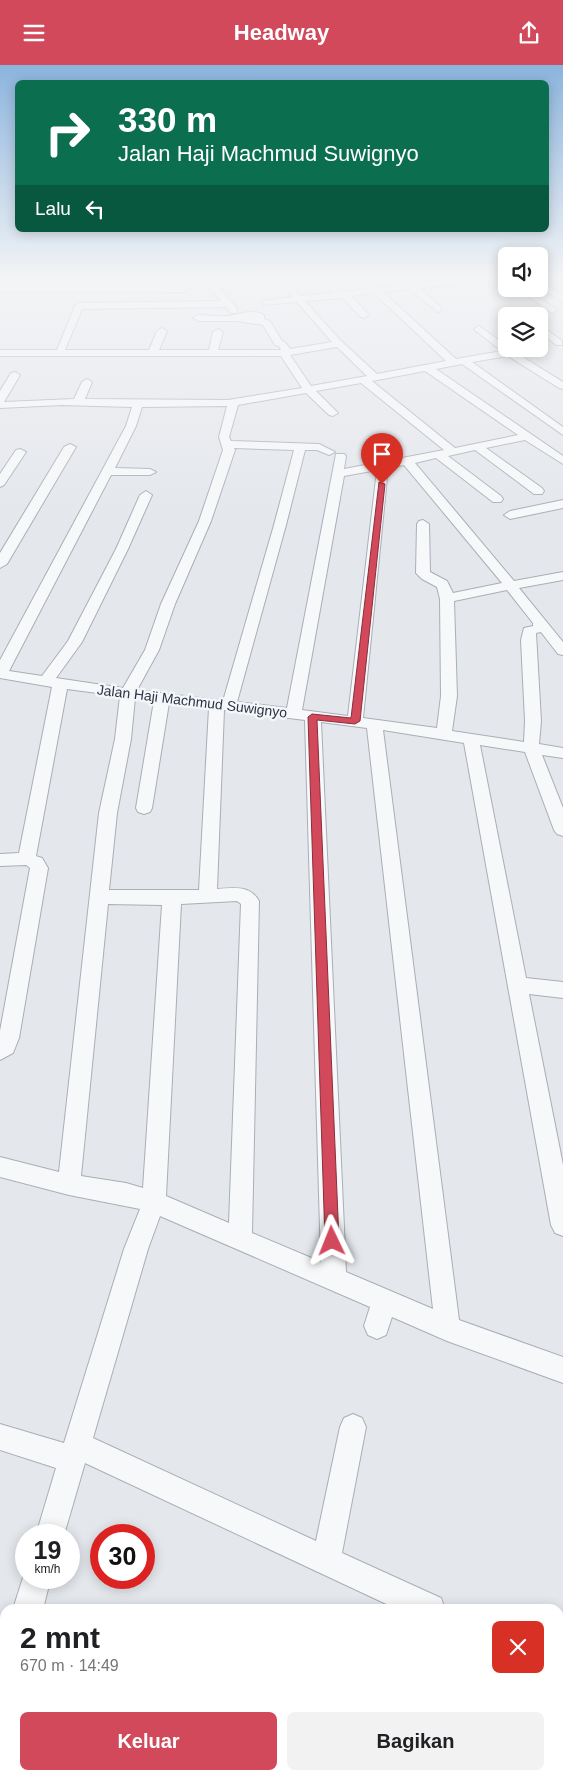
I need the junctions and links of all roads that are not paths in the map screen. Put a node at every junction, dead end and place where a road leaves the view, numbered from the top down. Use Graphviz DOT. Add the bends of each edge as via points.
graph roads {
  1 [pos="232,359"];
  2 [pos="288,359"];
  3 [pos="355,359"];
  4 [pos="455,359"];
  5 [pos="469,359"];
  6 [pos="520,359"];
  7 [pos="457,361"];
  8 [pos="235,365"];
  9 [pos="426,367"];
  10 [pos="15,375"];
  11 [pos="374,377"];
  12 [pos="363,379"];
  13 [pos="87,382"];
  14 [pos="563,386"];
  15 [pos="308,389"];
  16 [pos="0,400"];
  17 [pos="233,402"];
  18 [pos="78,403"];
  19 [pos="138,404"];
  20 [pos="0,405"];
  21 [pos="332,413"];
  22 [pos="563,432"];
  23 [pos="528,436"];
  24 [pos="228,444"];
  25 [pos="300,446"];
  26 [pos="70,447"];
  27 [pos="477,447"];
  28 [pos="20,452"];
  29 [pos="453,452"];
  30 [pos="335,454"];
  31 [pos="439,455"];
  32 [pos="407,461"];
  33 [pos="563,461"];
  34 [pos="384,466"];
  35 [pos="107,471"];
  36 [pos="150,472"];
  37 [pos="339,473"];
  38 [pos="0,483"];
  39 [pos="538,491"];
  40 [pos="146,495"];
  41 [pos="497,499"];
  42 [pos="563,504"];
  43 [pos="510,515"];
  44 [pos="423,524"];
  45 [pos="0,564"];
  46 [pos="563,577"];
  47 [pos="511,587"];
  48 [pos="448,599"];
  49 [pos="540,623"];
  50 [pos="563,651"];
  51 [pos="0,674"];
  52 [pos="53,683"];
  53 [pos="128,693"];
  54 [pos="162,696"];
  55 [pos="223,705"];
  56 [pos="303,716"];
  57 [pos="365,723"];
  58 [pos="444,734"];
  59 [pos="471,738"];
  60 [pos="531,748"];
  61 [pos="563,753"];
  62 [pos="144,808"];
  63 [pos="563,830"];
  64 [pos="27,859"];
  65 [pos="0,861"];
  66 [pos="208,895"];
  67 [pos="98,897"];
  68 [pos="172,898"];
  69 [pos="518,985"];
  70 [pos="563,990"];
  71 [pos="0,1051"];
  72 [pos="0,1167"];
  73 [pos="69,1185"];
  74 [pos="154,1202"];
  75 [pos="563,1225"];
  76 [pos="240,1239"];
  77 [pos="334,1279"];
  78 [pos="384,1301"];
  79 [pos="377,1326"];
  80 [pos="447,1328"];
  81 [pos="563,1370"];
  82 [pos="353,1427"];
  83 [pos="0,1437"];
  84 [pos="75,1452"];
  85 [pos="53,1524"];
  86 [pos="326,1560"];
  87 [pos="34,1589"];
  88 [pos="29,1604"];
  89 [pos="419,1604"];
  1 -- 8 [label="street"];
  2 -- 15 [label="street"];
  3 -- 11 [label="street"];
  4 -- 7 [label="street"];
  5 -- 7 [label="street"];
  6 -- 14 [label="street"];
  7 -- 9 [label="street"];
  7 -- 22 [label="street"];
  9 -- 11 [label="street"];
  9 -- 23 [label="street"];
  10 -- 16 [label="street"];
  11 -- 12 [label="street"];
  12 -- 15 [label="street"];
  12 -- 29 [label="street"];
  13 -- 18 [label="street"];
  15 -- 17 [label="street"];
  15 -- 21 [label="street"];
  17 -- 19 [label="street"];
  17 -- 24 [label="street" via="224,437"];
  18 -- 19 [label="street"];
  18 -- 20 [label="street"];
  19 -- 35 [label="street" via="132,426"];
  23 -- 27 [label="street"];
  23 -- 33 [label="street"];
  24 -- 25 [label="street"];
  24 -- 53 [label="street" via="229,450 205,521 152,650"];
  25 -- 30 [label="street" via="318,447"];
  25 -- 55 [label="street" via="280,525"];
  26 -- 45 [label="street"];
  27 -- 29 [label="street"];
  27 -- 39 [label="street"];
  28 -- 38 [label="street"];
  29 -- 31 [label="street"];
  30 -- 37 [label="street"];
  31 -- 32 [label="street"];
  31 -- 41 [label="street"];
  32 -- 34 [label="street"];
  32 -- 47 [label="street"];
  34 -- 37 [label="street"];
  34 -- 57 [label="street"];
  35 -- 36 [label="street"];
  35 -- 51 [label="street"];
  37 -- 56 [label="street" via="312,616"];
  40 -- 52 [label="street"];
  42 -- 43 [label="street"];
  44 -- 48 [label="street" via="424,573 442,583"];
  46 -- 47 [label="street"];
  47 -- 48 [label="street"];
  47 -- 49 [label="street"];
  48 -- 58 [label="street" via="449,696"];
  49 -- 50 [label="street"];
  49 -- 60 [label="street" via="540,628 529,631 528,640 533,721"];
  51 -- 52 [label="street, Jalan Haji Machmud Suwignyo"];
  52 -- 53 [label="street, Jalan Haji Machmud Suwignyo"];
  52 -- 64 [label="street"];
  53 -- 54 [label="street, Jalan Haji Machmud Suwignyo"];
  53 -- 67 [label="street"];
  54 -- 55 [label="street, Jalan Haji Machmud Suwignyo"];
  54 -- 62 [label="street"];
  55 -- 56 [label="street, Jalan Haji Machmud Suwignyo"];
  55 -- 66 [label="street"];
  56 -- 57 [label="street, Jalan Haji Machmud Suwignyo"];
  56 -- 77 [label="street"];
  57 -- 58 [label="street, Jalan Haji Machmud Suwignyo"];
  57 -- 80 [label="street" via="437,1232"];
  58 -- 59 [label="street, Jalan Haji Machmud Suwignyo"];
  59 -- 60 [label="street, Jalan Haji Machmud Suwignyo"];
  59 -- 69 [label="street"];
  60 -- 61 [label="street, Jalan Haji Machmud Suwignyo"];
  60 -- 63 [label="street"];
  64 -- 65 [label="street"];
  64 -- 71 [label="street" via="36,862 39,868 10,1038"];
  66 -- 68 [label="street"];
  66 -- 76 [label="street" via="240,894 250,901"];
  67 -- 68 [label="street"];
  67 -- 73 [label="street"];
  68 -- 74 [label="street"];
  69 -- 70 [label="street"];
  69 -- 75 [label="street"];
  72 -- 73 [label="street"];
  73 -- 74 [label="street"];
  74 -- 76 [label="street"];
  74 -- 84 [label="street" via="136,1249"];
  76 -- 77 [label="street"];
  77 -- 78 [label="street"];
  78 -- 79 [label="street"];
  78 -- 80 [label="street"];
  80 -- 81 [label="street"];
  82 -- 86 [label="street"];
  83 -- 84 [label="street"];
  84 -- 85 [label="street"];
  84 -- 86 [label="street"];
  86 -- 89 [label="street"];
  87 -- 88 [label="street"];
}
